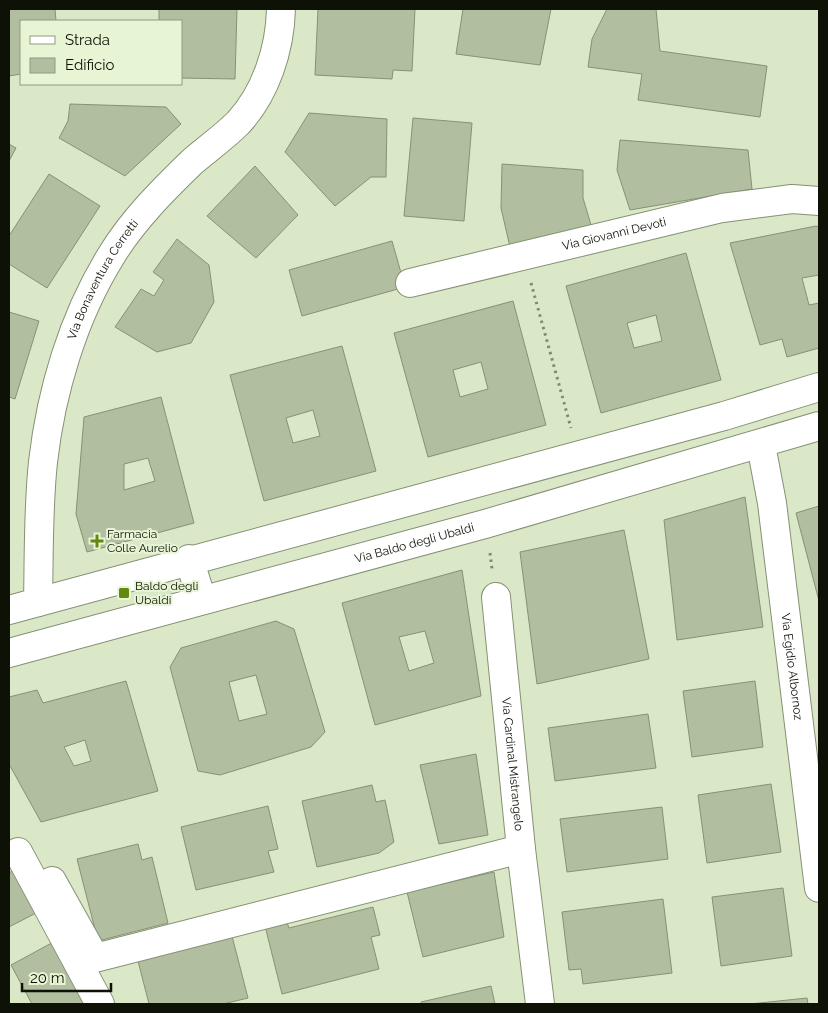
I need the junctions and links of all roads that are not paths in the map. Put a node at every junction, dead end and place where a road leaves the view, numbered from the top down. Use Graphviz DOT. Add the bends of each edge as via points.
graph roads {
  1 [pos="281,9"];
  2 [pos="819,201"];
  3 [pos="410,283"];
  4 [pos="819,387"];
  5 [pos="819,426"];
  6 [pos="761,445"];
  7 [pos="189,559"];
  8 [pos="496,596"];
  9 [pos="202,600"];
  10 [pos="38,602"];
  11 [pos="9,610"];
  12 [pos="9,653"];
  13 [pos="521,849"];
  14 [pos="18,852"];
  15 [pos="52,880"];
  16 [pos="819,888"];
  17 [pos="100,1004"];
  18 [pos="540,1004"];
  1 -- 10 [label="street, Via Bonaventura Cerretti" via="270,70 249,109 179,175 126,234 106,264 73,336 58,385 43,464"];
  2 -- 3 [label="street, Via Giovanni Devoti" via="792,199 722,208"];
  4 -- 7 [label="street" via="724,416"];
  5 -- 6 [label="street, Via Baldo degli Ubaldi"];
  6 -- 9 [label="street, Via Baldo degli Ubaldi"];
  6 -- 16 [label="street, Via Egidio Albornoz" via="772,503"];
  7 -- 9 [label="street"];
  7 -- 10 [label="street"];
  8 -- 13 [label="street, Via Cardinal Mistrangelo"];
  9 -- 12 [label="street, Via Baldo degli Ubaldi"];
  10 -- 11 [label="street"];
  13 -- 15 [label="street" via="95,958"];
  13 -- 18 [label="street, Via Cardinal Mistrangelo"];
  14 -- 17 [label="street"];
}
